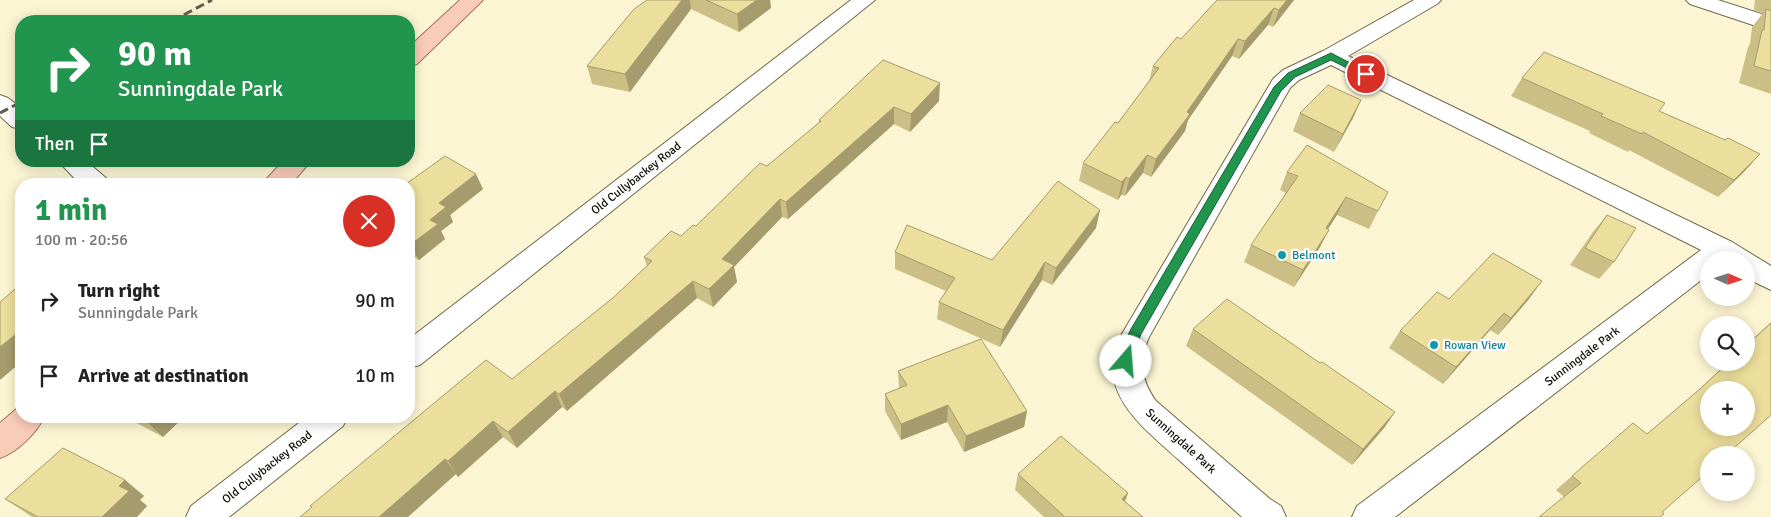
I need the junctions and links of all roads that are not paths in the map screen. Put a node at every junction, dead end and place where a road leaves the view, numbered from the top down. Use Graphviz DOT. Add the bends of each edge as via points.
graph roads {
  1 [pos="472,0"];
  2 [pos="864,0"];
  3 [pos="1430,0"];
  4 [pos="1698,0"];
  5 [pos="1771,24"];
  6 [pos="415,53"];
  7 [pos="1331,56"];
  8 [pos="0,103"];
  9 [pos="15,116"];
  10 [pos="77,167"];
  11 [pos="293,167"];
  12 [pos="90,178"];
  13 [pos="282,178"];
  14 [pos="1722,251"];
  15 [pos="1755,269"];
  16 [pos="1771,279"];
  17 [pos="1700,283"];
  18 [pos="415,351"];
  19 [pos="22,423"];
  20 [pos="323,423"];
  21 [pos="0,444"];
  22 [pos="203,517"];
  23 [pos="1269,517"];
  24 [pos="1369,517"];
  1 -- 6 [label="main road"];
  2 -- 18 [label="street, Old Cullybackey Road"];
  3 -- 7 [label="street, Sunningdale Park"];
  4 -- 5 [label="street"];
  7 -- 14 [label="street"];
  7 -- 23 [label="street, Sunningdale Park" via="1291,75 1277,89 1127,350 1132,391 1145,410"];
  8 -- 9 [label="street"];
  10 -- 12 [label="street"];
  11 -- 13 [label="main road"];
  15 -- 16 [label="street"];
  17 -- 24 [label="street, Sunningdale Park"];
  19 -- 21 [label="main road"];
  20 -- 22 [label="street, Old Cullybackey Road"];
}
